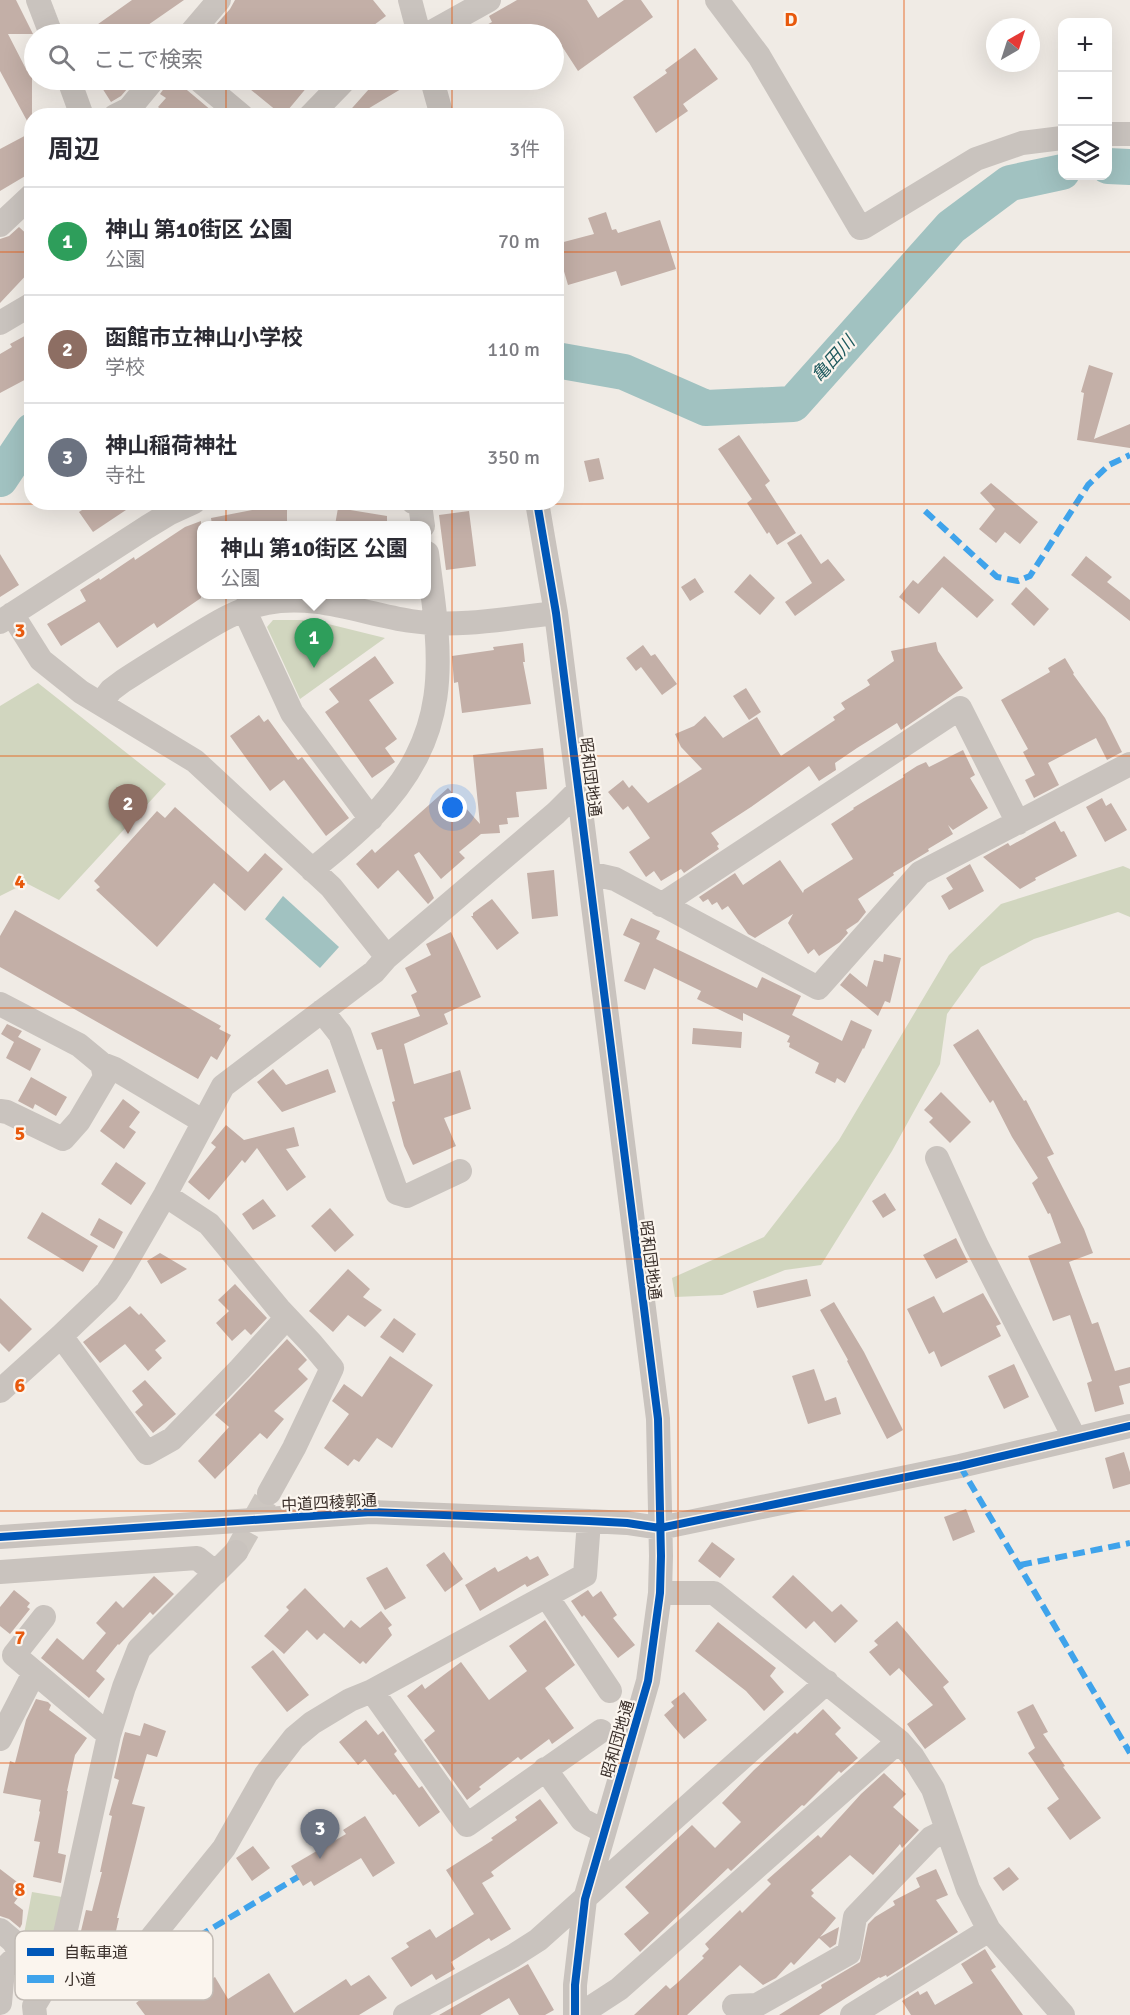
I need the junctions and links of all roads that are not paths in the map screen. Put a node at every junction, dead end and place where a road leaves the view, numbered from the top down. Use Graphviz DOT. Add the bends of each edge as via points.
graph roads {
  1 [pos="38,0"];
  2 [pos="219,0"];
  3 [pos="410,0"];
  4 [pos="489,0"];
  5 [pos="717,0"];
  6 [pos="47,24"];
  7 [pos="199,24"];
  8 [pos="416,24"];
  9 [pos="446,24"];
  10 [pos="73,90"];
  11 [pos="145,90"];
  12 [pos="211,90"];
  13 [pos="335,90"];
  14 [pos="435,90"];
  15 [pos="79,108"];
  16 [pos="131,108"];
  17 [pos="232,108"];
  18 [pos="318,108"];
  19 [pos="440,108"];
  20 [pos="1130,134"];
  21 [pos="1112,135"];
  22 [pos="1058,138"];
  23 [pos="24,202"];
  24 [pos="0,225"];
  25 [pos="24,309"];
  26 [pos="0,323"];
  27 [pos="178,510"];
  28 [pos="538,510"];
  29 [pos="431,588"];
  30 [pos="244,609"];
  31 [pos="556,613"];
  32 [pos="6,618"];
  33 [pos="436,622"];
  34 [pos="101,703"];
  35 [pos="1130,764"];
  36 [pos="579,790"];
  37 [pos="370,819"];
  38 [pos="1018,822"];
  39 [pos="312,870"];
  40 [pos="589,873"];
  41 [pos="661,905"];
  42 [pos="387,957"];
  43 [pos="0,1004"];
  44 [pos="322,1011"];
  45 [pos="102,1064"];
  46 [pos="0,1111"];
  47 [pos="194,1116"];
  48 [pos="937,1158"];
  49 [pos="460,1171"];
  50 [pos="165,1195"];
  51 [pos="279,1325"];
  52 [pos="62,1336"];
  53 [pos="2,1375"];
  54 [pos="1130,1426"];
  55 [pos="1075,1439"];
  56 [pos="269,1493"];
  57 [pos="589,1521"];
  58 [pos="660,1528"];
  59 [pos="0,1536"];
  60 [pos="236,1552"];
  61 [pos="0,1572"];
  62 [pos="216,1573"];
  63 [pos="660,1593"];
  64 [pos="548,1597"];
  65 [pos="44,1617"];
  66 [pos="34,1673"];
  67 [pos="827,1683"];
  68 [pos="610,1690"];
  69 [pos="372,1691"];
  70 [pos="601,1731"];
  71 [pos="109,1735"];
  72 [pos="0,1739"];
  73 [pos="898,1741"];
  74 [pos="545,1769"];
  75 [pos="947,1830"];
  76 [pos="603,1831"];
  77 [pos="585,1899"];
  78 [pos="0,1930"];
  79 [pos="989,1930"];
  80 [pos="66,1931"];
  81 [pos="157,1931"];
  82 [pos="15,1944"];
  83 [pos="15,1958"];
  84 [pos="38,2000"];
  85 [pos="0,2003"];
  86 [pos="734,2006"];
  87 [pos="420,2011"];
  88 [pos="35,2015"];
  89 [pos="577,2015"];
  90 [pos="852,2015"];
  91 [pos="1063,2015"];
  1 -- 6 [label="street"];
  2 -- 7 [label="street"];
  3 -- 8 [label="street"];
  4 -- 9 [label="street"];
  5 -- 22 [label="street" via="759,57 860,228 976,159 1022,143"];
  10 -- 15 [label="street"];
  11 -- 16 [label="street"];
  12 -- 17 [label="street"];
  13 -- 18 [label="street"];
  14 -- 19 [label="street"];
  20 -- 21 [label="street"];
  23 -- 24 [label="street"];
  25 -- 26 [label="street"];
  27 -- 32 [label="street" via="147,526"];
  28 -- 31 [label="street, 昭和団地通"];
  29 -- 33 [label="street"];
  30 -- 33 [label="street" via="291,600"];
  30 -- 34 [label="street" via="123,681"];
  30 -- 37 [label="street" via="292,713"];
  31 -- 33 [label="street" via="466,623"];
  31 -- 36 [label="street, 昭和団地通"];
  32 -- 34 [label="street" via="41,660"];
  33 -- 37 [label="street" via="438,683 433,715 416,760"];
  34 -- 39 [label="street" via="195,761"];
  35 -- 38 [label="street"];
  36 -- 40 [label="street, 昭和団地通"];
  36 -- 42 [label="street"];
  37 -- 39 [label="street"];
  38 -- 41 [label="street" via="920,873 818,988"];
  38 -- 41 [label="street" via="960,708"];
  39 -- 42 [label="street" via="331,887"];
  40 -- 41 [label="street" via="615,879"];
  40 -- 58 [label="street, 昭和団地通" via="658,1419"];
  42 -- 44 [label="street" via="374,972"];
  43 -- 45 [label="street" via="79,1045"];
  44 -- 49 [label="street" via="340,1034 397,1193 407,1196"];
  44 -- 50 [label="street" via="223,1086"];
  45 -- 46 [label="street" via="105,1077 63,1139"];
  45 -- 47 [label="street"];
  48 -- 55 [label="street"];
  50 -- 52 [label="street" via="107,1292"];
  50 -- 56 [label="street" via="209,1224 332,1368"];
  51 -- 52 [label="street" via="172,1439 147,1454"];
  52 -- 53 [label="street"];
  54 -- 55 [label="street"];
  55 -- 58 [label="street"];
  57 -- 58 [label="street, 中道四稜郭通"];
  57 -- 59 [label="street, 中道四稜郭通" via="371,1512"];
  57 -- 64 [label="street" via="585,1575"];
  58 -- 63 [label="street, 昭和団地通"];
  60 -- 62 [label="street"];
  61 -- 62 [label="street" via="196,1558"];
  62 -- 71 [label="street" via="139,1649"];
  63 -- 67 [label="street" via="714,1593"];
  63 -- 76 [label="street, 昭和団地通" via="648,1681"];
  64 -- 68 [label="street"];
  64 -- 69 [label="street"];
  65 -- 66 [label="street" via="14,1655"];
  66 -- 71 [label="street"];
  66 -- 72 [label="street"];
  67 -- 73 [label="street"];
  67 -- 77 [label="street"];
  69 -- 74 [label="street" via="467,1826"];
  69 -- 81 [label="street" via="350,1700 294,1738 266,1774 224,1848"];
  70 -- 74 [label="street"];
  71 -- 80 [label="street"];
  73 -- 75 [label="street" via="933,1789"];
  73 -- 89 [label="street" via="619,1989"];
  74 -- 76 [label="street" via="582,1820"];
  75 -- 79 [label="street" via="968,1889"];
  75 -- 86 [label="street" via="930,1838 855,1917 849,1953 757,2005"];
  76 -- 77 [label="street, 昭和団地通"];
  77 -- 87 [label="street" via="538,1940"];
  77 -- 89 [label="street, 昭和団地通" via="575,1985"];
  78 -- 82 [label="street"];
  79 -- 90 [label="street"];
  79 -- 91 [label="street"];
  83 -- 85 [label="street" via="3,1971"];
  84 -- 88 [label="street"];
}
